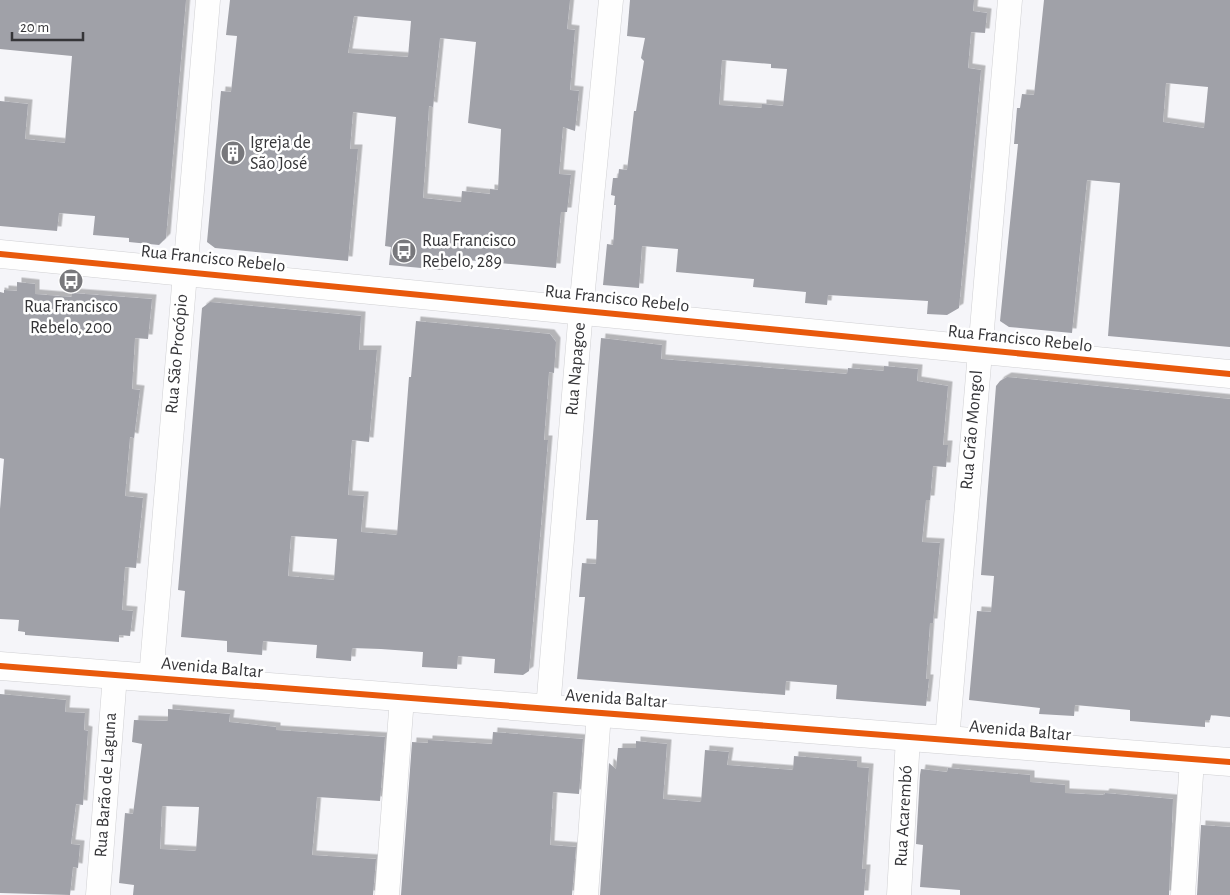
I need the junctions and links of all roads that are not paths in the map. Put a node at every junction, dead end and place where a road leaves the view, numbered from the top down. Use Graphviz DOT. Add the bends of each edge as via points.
graph roads {
  1 [pos="208,0"];
  2 [pos="611,0"];
  3 [pos="1010,0"];
  4 [pos="0,254"];
  5 [pos="184,271"];
  6 [pos="581,310"];
  7 [pos="978,350"];
  8 [pos="1230,374"];
  9 [pos="0,666"];
  10 [pos="115,675"];
  11 [pos="151,678"];
  12 [pos="402,698"];
  13 [pos="548,709"];
  14 [pos="599,713"];
  15 [pos="908,738"];
  16 [pos="947,740"];
  17 [pos="1192,760"];
  18 [pos="1230,762"];
  19 [pos="98,895"];
  20 [pos="387,895"];
  21 [pos="586,895"];
  22 [pos="899,895"];
  23 [pos="1183,895"];
  1 -- 5 [label="street, Rua São Procópio"];
  2 -- 6 [label="street, Rua Napagoe"];
  3 -- 7 [label="street, Rua Grão Mongol"];
  4 -- 5 [label="street, Rua Francisco Rebelo"];
  5 -- 6 [label="street, Rua Francisco Rebelo"];
  5 -- 11 [label="street, Rua São Procópio"];
  6 -- 7 [label="street, Rua Francisco Rebelo"];
  6 -- 13 [label="street, Rua Napagoe"];
  7 -- 8 [label="street, Rua Francisco Rebelo"];
  7 -- 16 [label="street, Rua Grão Mongol"];
  9 -- 10 [label="street, Avenida Baltar"];
  10 -- 11 [label="street, Avenida Baltar"];
  10 -- 19 [label="street, Rua Barão de Laguna"];
  11 -- 12 [label="street, Avenida Baltar"];
  12 -- 13 [label="street, Avenida Baltar"];
  12 -- 20 [label="street"];
  13 -- 14 [label="street, Avenida Baltar"];
  14 -- 15 [label="street, Avenida Baltar"];
  14 -- 21 [label="street"];
  15 -- 16 [label="street, Avenida Baltar"];
  15 -- 22 [label="street, Rua Acarembó"];
  16 -- 17 [label="street, Avenida Baltar"];
  17 -- 18 [label="street, Avenida Baltar"];
  17 -- 23 [label="street"];
}
